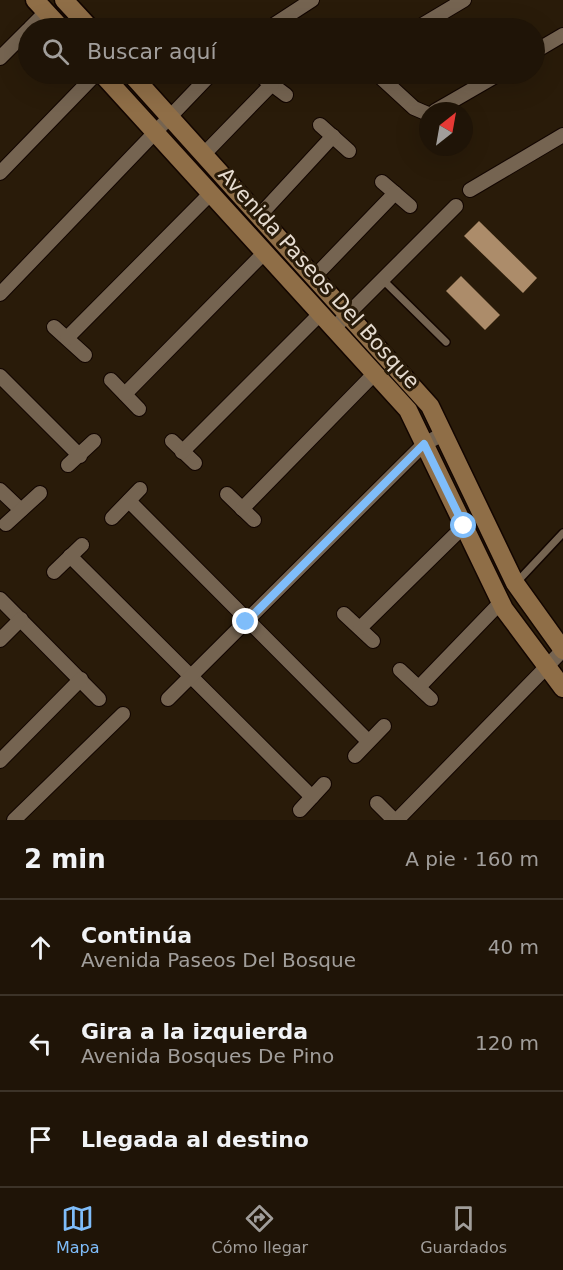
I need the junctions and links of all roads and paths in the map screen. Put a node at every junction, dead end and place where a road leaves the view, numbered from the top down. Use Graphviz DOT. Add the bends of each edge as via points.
graph roads {
  1 [pos="64,0"];
  2 [pos="312,0"];
  3 [pos="464,0"];
  4 [pos="40,6"];
  5 [pos="51,18"];
  6 [pos="81,18"];
  7 [pos="284,18"];
  8 [pos="434,18"];
  9 [pos="563,35"];
  10 [pos="18,40"];
  11 [pos="545,46"];
  12 [pos="0,58"];
  13 [pos="86,84"];
  14 [pos="111,84"];
  15 [pos="140,84"];
  16 [pos="202,84"];
  17 [pos="272,84"];
  18 [pos="388,84"];
  19 [pos="482,84"];
  20 [pos="286,95"];
  21 [pos="451,102"];
  22 [pos="419,110"];
  23 [pos="171,118"];
  24 [pos="320,125"];
  25 [pos="156,132"];
  26 [pos="563,135"];
  27 [pos="333,136"];
  28 [pos="349,151"];
  29 [pos="205,153"];
  30 [pos="0,173"];
  31 [pos="382,182"];
  32 [pos="470,190"];
  33 [pos="211,193"];
  34 [pos="395,193"];
  35 [pos="410,206"];
  36 [pos="456,206"];
  37 [pos="260,214"];
  38 [pos="264,253"];
  39 [pos="315,276"];
  40 [pos="383,280"];
  41 [pos="0,294"];
  42 [pos="321,313"];
  43 [pos="349,314"];
  44 [pos="54,327"];
  45 [pos="334,328"];
  46 [pos="67,338"];
  47 [pos="446,342"];
  48 [pos="85,355"];
  49 [pos="375,373"];
  50 [pos="0,376"];
  51 [pos="111,380"];
  52 [pos="125,394"];
  53 [pos="139,409"];
  54 [pos="443,434"];
  55 [pos="94,441"];
  56 [pos="172,441"];
  57 [pos="424,444"];
  58 [pos="182,452"];
  59 [pos="80,456"];
  60 [pos="195,463"];
  61 [pos="68,465"];
  62 [pos="140,489"];
  63 [pos="0,490"];
  64 [pos="40,493"];
  65 [pos="227,494"];
  66 [pos="129,501"];
  67 [pos="242,509"];
  68 [pos="21,510"];
  69 [pos="112,518"];
  70 [pos="254,520"];
  71 [pos="6,524"];
  72 [pos="464,526"];
  73 [pos="563,533"];
  74 [pos="82,545"];
  75 [pos="70,556"];
  76 [pos="54,572"];
  77 [pos="515,583"];
  78 [pos="0,599"];
  79 [pos="501,603"];
  80 [pos="344,614"];
  81 [pos="21,620"];
  82 [pos="246,622"];
  83 [pos="360,628"];
  84 [pos="0,640"];
  85 [pos="373,641"];
  86 [pos="563,650"];
  87 [pos="546,665"];
  88 [pos="400,670"];
  89 [pos="192,676"];
  90 [pos="81,679"];
  91 [pos="419,687"];
  92 [pos="563,688"];
  93 [pos="99,699"];
  94 [pos="168,699"];
  95 [pos="431,699"];
  96 [pos="123,714"];
  97 [pos="384,726"];
  98 [pos="368,741"];
  99 [pos="355,756"];
  100 [pos="0,761"];
  101 [pos="324,784"];
  102 [pos="312,797"];
  103 [pos="377,803"];
  104 [pos="300,810"];
  105 [pos="14,820"];
  106 [pos="396,820"];
  1 -- 6 [label="main road"];
  2 -- 7 [label="street"];
  3 -- 8 [label="street"];
  4 -- 5 [label="main road"];
  9 -- 11 [label="street"];
  10 -- 12 [label="street"];
  13 -- 30 [label="street"];
  14 -- 25 [label="main road, Avenida Paseos Del Bosque"];
  15 -- 23 [label="main road, Avenida Paseos Del Bosque"];
  16 -- 23 [label="street"];
  17 -- 20 [label="street"];
  17 -- 29 [label="street"];
  18 -- 22 [label="street"];
  19 -- 21 [label="street"];
  23 -- 25 [label="street"];
  23 -- 29 [label="main road, Avenida Paseos Del Bosque"];
  24 -- 27 [label="street"];
  25 -- 33 [label="main road, Avenida Paseos Del Bosque"];
  25 -- 41 [label="street"];
  26 -- 32 [label="street"];
  27 -- 28 [label="street"];
  27 -- 37 [label="street"];
  29 -- 37 [label="main road, Avenida Paseos Del Bosque"];
  31 -- 34 [label="street"];
  33 -- 38 [label="main road, Avenida Paseos Del Bosque"];
  33 -- 46 [label="street"];
  34 -- 35 [label="street"];
  34 -- 39 [label="street"];
  36 -- 40 [label="street"];
  37 -- 39 [label="main road, Avenida Paseos Del Bosque"];
  38 -- 42 [label="main road, Avenida Paseos Del Bosque"];
  38 -- 52 [label="street"];
  39 -- 43 [label="main road, Avenida Paseos Del Bosque"];
  40 -- 43 [label="street"];
  40 -- 47 [label="lane"];
  42 -- 45 [label="main road, Avenida Paseos Del Bosque"];
  42 -- 58 [label="street"];
  43 -- 45 [label="street"];
  43 -- 54 [label="main road, Avenida Paseos Del Bosque" via="430,406"];
  44 -- 46 [label="street"];
  45 -- 49 [label="main road, Avenida Paseos Del Bosque"];
  46 -- 48 [label="street"];
  49 -- 57 [label="main road, Avenida Paseos Del Bosque" via="408,410"];
  49 -- 67 [label="street"];
  50 -- 59 [label="street"];
  51 -- 52 [label="street"];
  52 -- 53 [label="street"];
  54 -- 57 [label="street"];
  54 -- 77 [label="main road, Avenida Paseos Del Bosque"];
  55 -- 59 [label="street"];
  56 -- 58 [label="street"];
  57 -- 72 [label="main road, Avenida Paseos Del Bosque"];
  57 -- 82 [label="street"];
  58 -- 60 [label="street"];
  59 -- 61 [label="street"];
  62 -- 66 [label="street"];
  63 -- 68 [label="street"];
  64 -- 68 [label="street"];
  65 -- 67 [label="street"];
  66 -- 69 [label="street"];
  66 -- 82 [label="street"];
  67 -- 70 [label="street"];
  68 -- 71 [label="street"];
  72 -- 79 [label="main road, Avenida Paseos Del Bosque"];
  72 -- 83 [label="street"];
  73 -- 77 [label="lane"];
  74 -- 75 [label="street"];
  75 -- 76 [label="street"];
  75 -- 89 [label="street"];
  77 -- 86 [label="main road, Avenida Paseos Del Bosque"];
  78 -- 81 [label="street"];
  79 -- 87 [label="main road, Avenida Paseos Del Bosque"];
  79 -- 91 [label="street"];
  80 -- 83 [label="street"];
  81 -- 84 [label="street"];
  81 -- 90 [label="street"];
  82 -- 89 [label="street"];
  82 -- 98 [label="street"];
  83 -- 85 [label="street"];
  86 -- 87 [label="street"];
  87 -- 92 [label="main road, Avenida Paseos Del Bosque"];
  87 -- 106 [label="street"];
  88 -- 91 [label="street"];
  89 -- 94 [label="street"];
  89 -- 102 [label="street"];
  90 -- 93 [label="street"];
  90 -- 100 [label="street"];
  91 -- 95 [label="street"];
  96 -- 105 [label="street"];
  97 -- 98 [label="street"];
  98 -- 99 [label="street"];
  101 -- 102 [label="street"];
  102 -- 104 [label="street"];
  103 -- 106 [label="street"];
}
